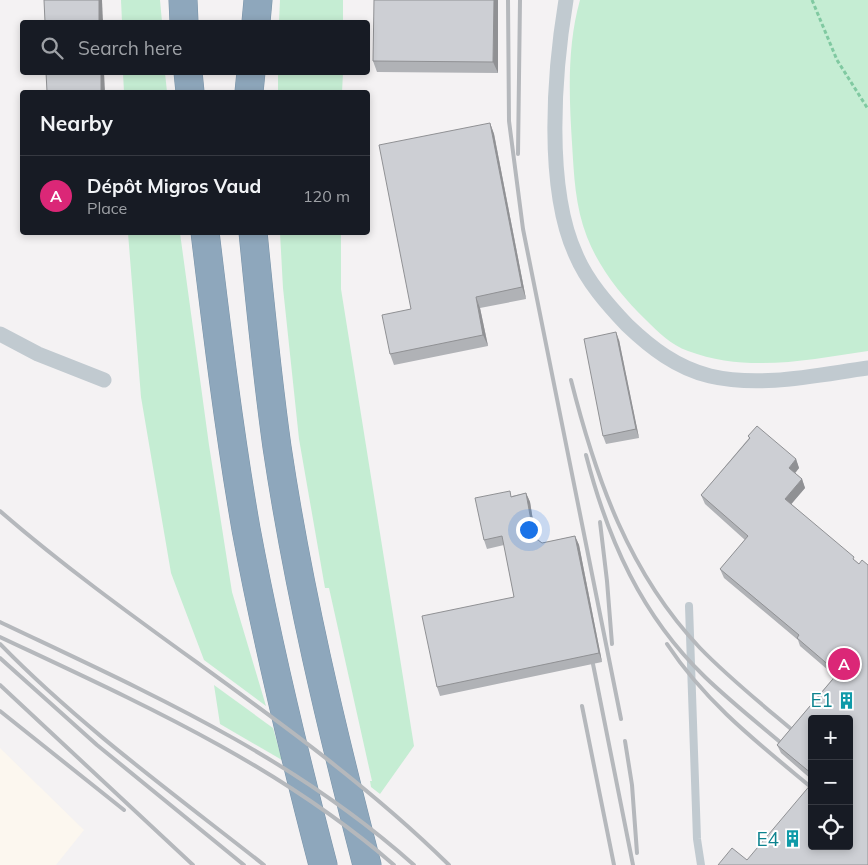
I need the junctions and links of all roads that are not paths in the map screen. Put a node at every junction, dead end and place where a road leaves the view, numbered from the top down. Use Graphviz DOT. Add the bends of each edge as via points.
graph roads {
  1 [pos="183,0"];
  2 [pos="202,0"];
  3 [pos="240,0"];
  4 [pos="258,0"];
  5 [pos="566,0"];
  6 [pos="184,20"];
  7 [pos="202,20"];
  8 [pos="241,20"];
  9 [pos="256,20"];
  10 [pos="188,75"];
  11 [pos="203,75"];
  12 [pos="244,75"];
  13 [pos="251,75"];
  14 [pos="190,90"];
  15 [pos="204,90"];
  16 [pos="245,90"];
  17 [pos="249,90"];
  18 [pos="205,235"];
  19 [pos="209,235"];
  20 [pos="253,235"];
  21 [pos="211,284"];
  22 [pos="0,334"];
  23 [pos="868,368"];
  24 [pos="104,380"];
  25 [pos="689,606"];
  26 [pos="324,865"];
  27 [pos="367,865"];
  28 [pos="702,865"];
  1 -- 6 [label="highway"];
  2 -- 7 [label="highway"];
  3 -- 8 [label="highway"];
  4 -- 9 [label="highway"];
  5 -- 23 [label="street" via="556,96 561,204 575,254 602,297 653,348 680,365 710,376 769,380"];
  10 -- 14 [label="highway"];
  11 -- 15 [label="highway"];
  12 -- 16 [label="highway"];
  13 -- 17 [label="highway"];
  18 -- 21 [label="highway"];
  19 -- 21 [label="highway"];
  20 -- 27 [label="highway" via="268,381 288,515 321,676"];
  21 -- 26 [label="highway" via="248,539 278,682"];
  22 -- 24 [label="street" via="38,354"];
  25 -- 28 [label="lane" via="697,839"];
}
